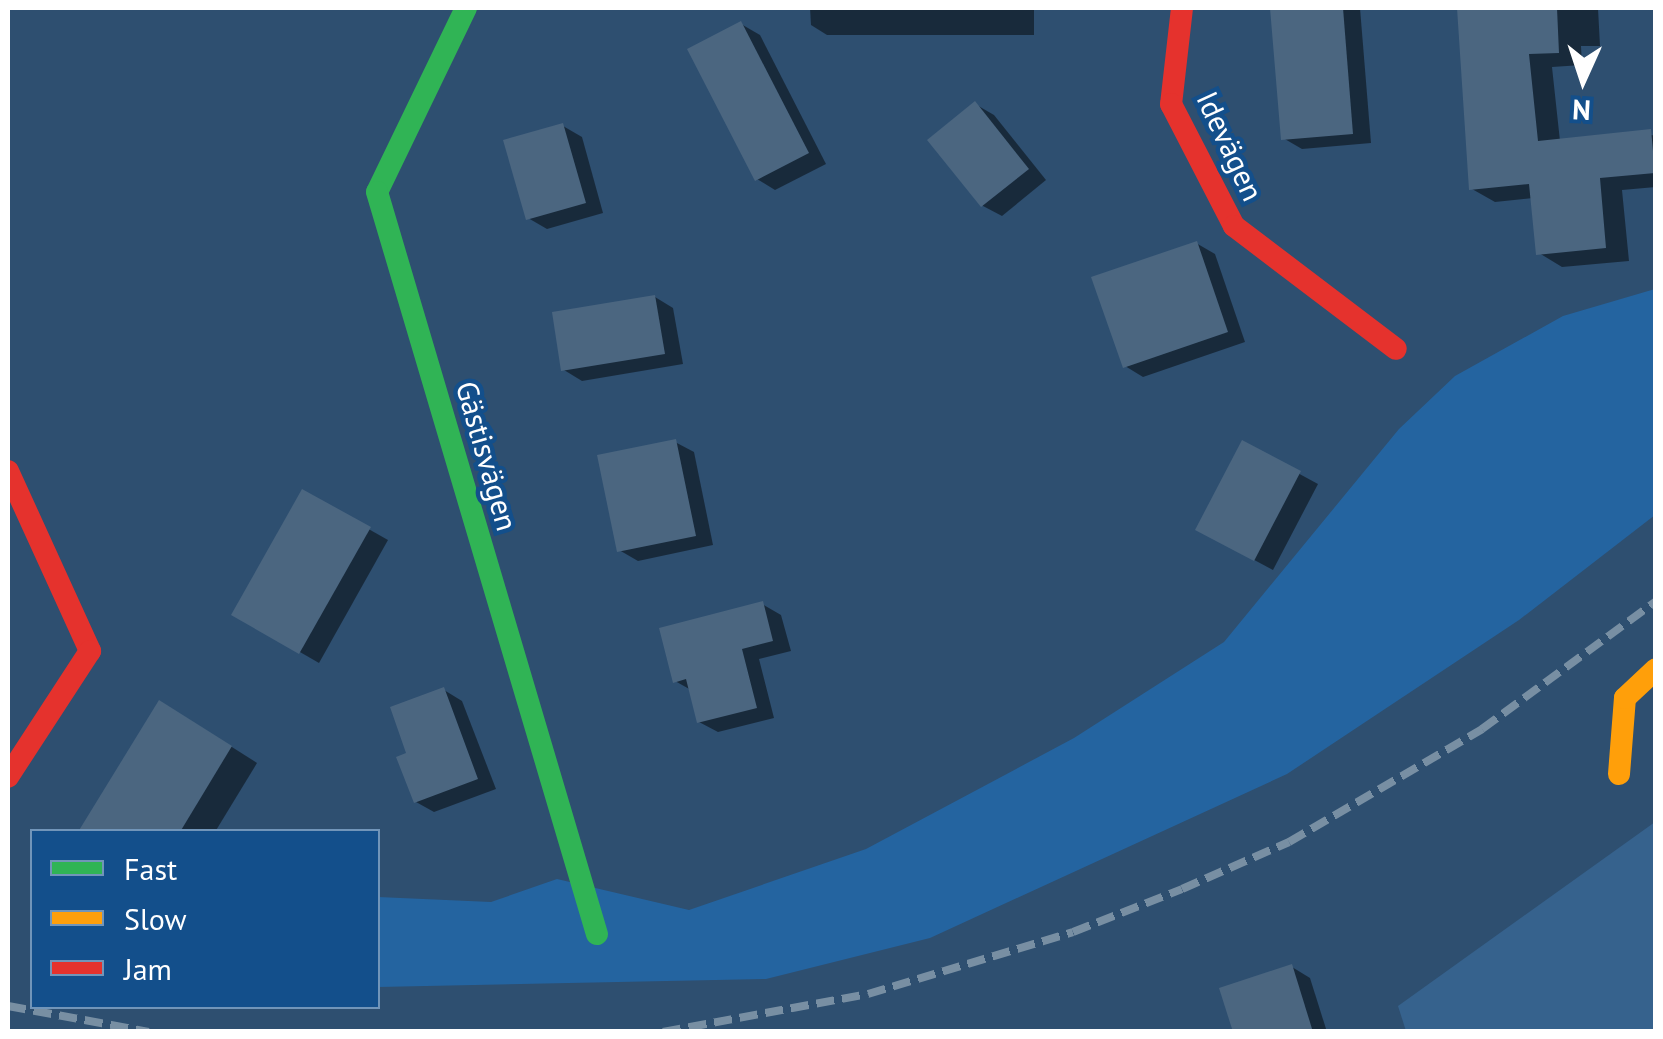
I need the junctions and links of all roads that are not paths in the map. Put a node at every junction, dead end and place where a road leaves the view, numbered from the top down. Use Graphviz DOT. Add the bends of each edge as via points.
graph roads {
  1 [pos="466,8"];
  2 [pos="1182,8"];
  3 [pos="1396,350"];
  4 [pos="8,471"];
  5 [pos="1656,668"];
  6 [pos="1619,774"];
  7 [pos="8,777"];
  8 [pos="597,934"];
  1 -- 8 [label="street, Gästisvägen" via="378,192"];
  2 -- 3 [label="street, Idevägen" via="1171,104 1234,226"];
  4 -- 7 [label="street" via="90,651"];
  5 -- 6 [label="street" via="1625,698"];
}
